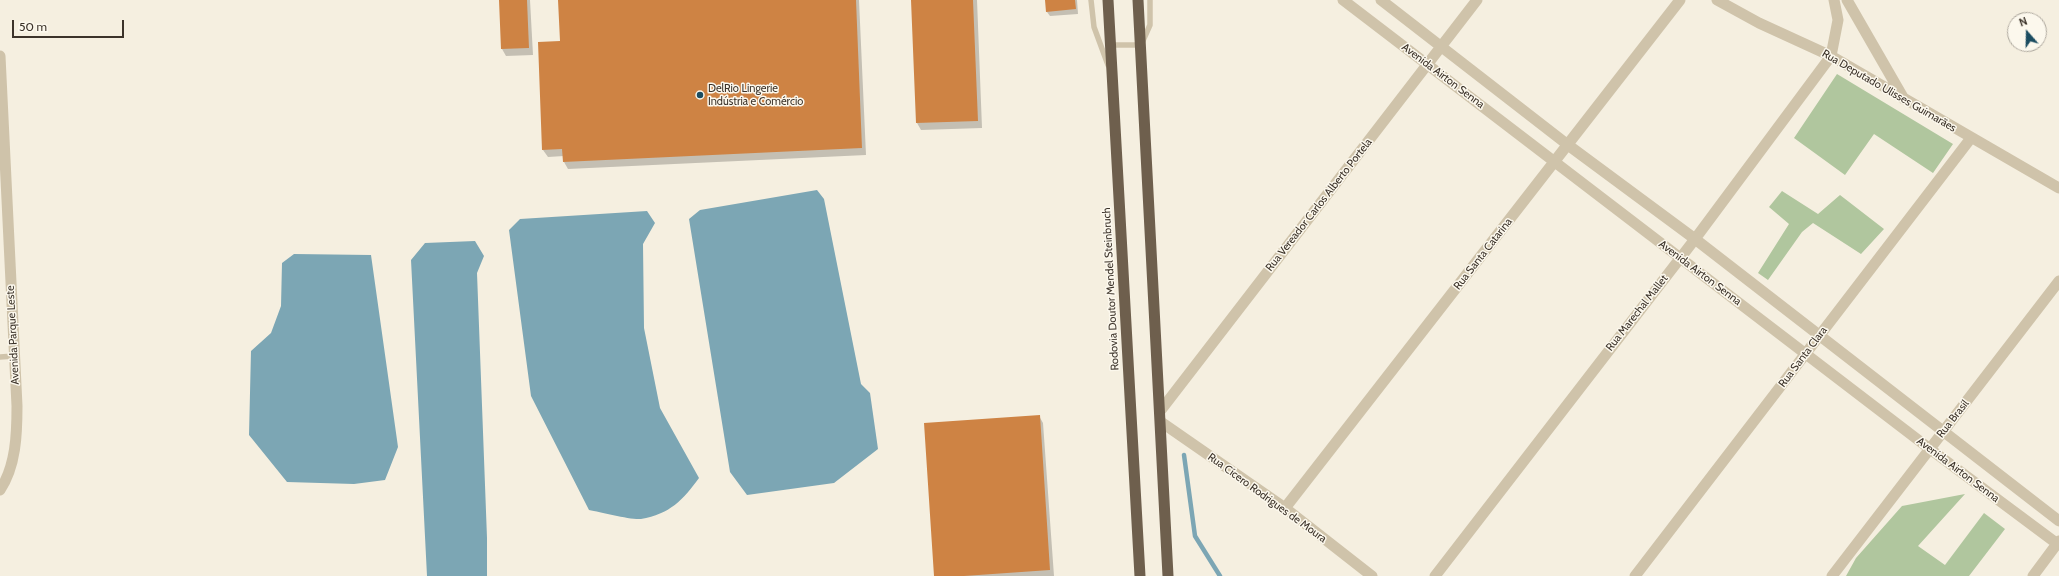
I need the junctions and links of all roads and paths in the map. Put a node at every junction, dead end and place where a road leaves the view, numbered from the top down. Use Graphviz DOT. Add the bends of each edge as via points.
graph roads {
  1 [pos="1091,0"];
  2 [pos="1108,0"];
  3 [pos="1138,0"];
  4 [pos="1150,0"];
  5 [pos="1343,0"];
  6 [pos="1381,0"];
  7 [pos="1477,0"];
  8 [pos="1680,0"];
  9 [pos="1717,0"];
  10 [pos="1834,0"];
  11 [pos="1847,0"];
  12 [pos="1110,45"];
  13 [pos="1141,45"];
  14 [pos="1440,46"];
  15 [pos="0,56"];
  16 [pos="1831,56"];
  17 [pos="1428,64"];
  18 [pos="1113,75"];
  19 [pos="1904,99"];
  20 [pos="1971,138"];
  21 [pos="1568,145"];
  22 [pos="1556,162"];
  23 [pos="2059,188"];
  24 [pos="1695,239"];
  25 [pos="1680,258"];
  26 [pos="2059,282"];
  27 [pos="1820,336"];
  28 [pos="1806,353"];
  29 [pos="14,356"];
  30 [pos="0,357"];
  31 [pos="1161,410"];
  32 [pos="1161,422"];
  33 [pos="1944,432"];
  34 [pos="1930,449"];
  35 [pos="0,490"];
  36 [pos="1285,508"];
  37 [pos="2059,521"];
  38 [pos="2058,543"];
  39 [pos="1140,576"];
  40 [pos="1168,576"];
  41 [pos="1372,576"];
  42 [pos="1435,576"];
  43 [pos="1635,576"];
  44 [pos="1832,576"];
  45 [pos="2033,576"];
  1 -- 18 [label="lane" via="1094,27"];
  2 -- 12 [label="highway, Rodovia Doutor Mendel Steinbruch"];
  3 -- 13 [label="highway"];
  4 -- 13 [label="lane" via="1150,25"];
  5 -- 17 [label="street, Avenida Airton Senna"];
  6 -- 14 [label="street, Avenida Airton Senna"];
  7 -- 14 [label="street, Rua Vereador Carlos Alberto Portela"];
  8 -- 21 [label="street, Rua Santa Catarina"];
  9 -- 16 [label="street, Rua Deputado Ulisses Guimarães" via="1759,23"];
  10 -- 16 [label="street, Rua Marechal Mallet" via="1838,20"];
  11 -- 19 [label="street"];
  12 -- 13 [label="lane"];
  12 -- 18 [label="highway, Rodovia Doutor Mendel Steinbruch"];
  13 -- 31 [label="highway"];
  14 -- 17 [label="street, Rua Vereador Carlos Alberto Portela"];
  14 -- 21 [label="street, Avenida Airton Senna"];
  15 -- 29 [label="street, Avenida Parque Leste"];
  16 -- 19 [label="street, Rua Deputado Ulisses Guimarães"];
  16 -- 24 [label="street, Rua Marechal Mallet"];
  17 -- 22 [label="street, Avenida Airton Senna"];
  17 -- 31 [label="street, Rua Vereador Carlos Alberto Portela"];
  18 -- 39 [label="highway, Rodovia Doutor Mendel Steinbruch"];
  19 -- 20 [label="street, Rua Deputado Ulisses Guimarães"];
  20 -- 23 [label="street, Rua Deputado Ulisses Guimarães"];
  20 -- 27 [label="street, Rua Santa Clara"];
  21 -- 22 [label="street, Rua Santa Catarina"];
  21 -- 24 [label="street, Avenida Airton Senna"];
  22 -- 25 [label="street, Avenida Airton Senna"];
  22 -- 36 [label="street, Rua Santa Catarina"];
  24 -- 25 [label="street, Rua Marechal Mallet"];
  24 -- 27 [label="street, Avenida Airton Senna"];
  25 -- 28 [label="street, Avenida Airton Senna"];
  25 -- 42 [label="street, Rua Marechal Mallet"];
  26 -- 33 [label="street, Rua Brasil"];
  27 -- 28 [label="street, Rua Santa Clara"];
  27 -- 33 [label="street, Avenida Airton Senna"];
  28 -- 34 [label="street, Avenida Airton Senna"];
  28 -- 43 [label="street, Rua Santa Clara"];
  29 -- 30 [label="lane"];
  29 -- 35 [label="street, Avenida Parque Leste" via="17,439"];
  31 -- 32 [label="highway"];
  32 -- 36 [label="street, Rua Cícero Rodrigues de Moura"];
  32 -- 40 [label="highway"];
  33 -- 34 [label="street, Rua Brasil"];
  33 -- 37 [label="street, Avenida Airton Senna"];
  34 -- 38 [label="street, Avenida Airton Senna"];
  34 -- 44 [label="street, Rua Brasil"];
  36 -- 41 [label="street, Rua Cícero Rodrigues de Moura"];
  38 -- 45 [label="street"];
}
